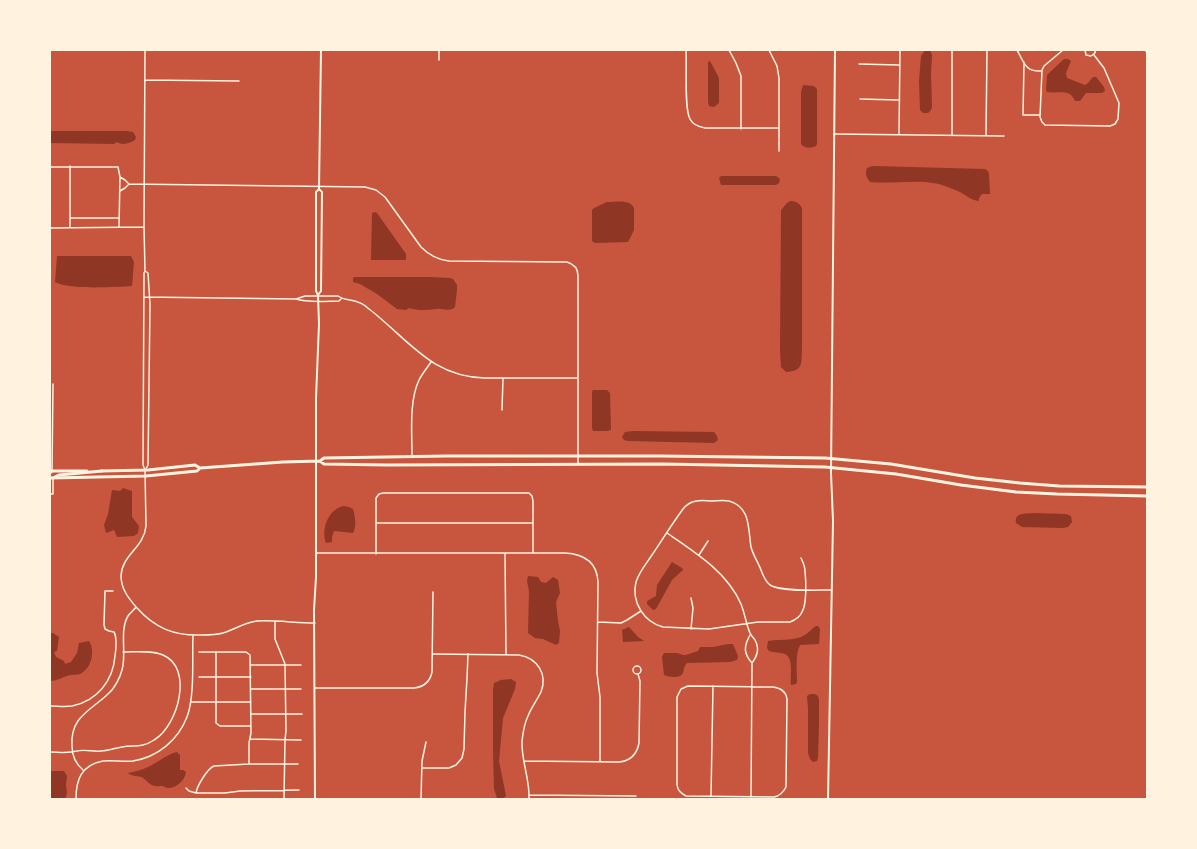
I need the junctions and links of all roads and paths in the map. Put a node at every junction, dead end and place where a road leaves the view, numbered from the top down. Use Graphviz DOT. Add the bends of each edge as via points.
graph roads {
  1 [pos="145,50"];
  2 [pos="321,50"];
  3 [pos="439,50"];
  4 [pos="686,50"];
  5 [pos="729,50"];
  6 [pos="769,50"];
  7 [pos="835,50"];
  8 [pos="900,50"];
  9 [pos="952,50"];
  10 [pos="986,50"];
  11 [pos="1017,50"];
  12 [pos="1063,50"];
  13 [pos="1085,50"];
  14 [pos="1095,50"];
  15 [pos="1094,55"];
  16 [pos="439,60"];
  17 [pos="1024,62"];
  18 [pos="859,64"];
  19 [pos="899,65"];
  20 [pos="1041,72"];
  21 [pos="145,80"];
  22 [pos="239,81"];
  23 [pos="860,99"];
  24 [pos="898,100"];
  25 [pos="1040,115"];
  26 [pos="779,128"];
  27 [pos="741,129"];
  28 [pos="834,134"];
  29 [pos="899,134"];
  30 [pos="952,135"];
  31 [pos="986,135"];
  32 [pos="1004,136"];
  33 [pos="779,151"];
  34 [pos="70,166"];
  35 [pos="50,167"];
  36 [pos="120,177"];
  37 [pos="129,184"];
  38 [pos="145,184"];
  39 [pos="319,188"];
  40 [pos="120,191"];
  41 [pos="70,218"];
  42 [pos="120,218"];
  43 [pos="144,227"];
  44 [pos="50,228"];
  45 [pos="70,228"];
  46 [pos="119,228"];
  47 [pos="145,271"];
  48 [pos="318,295"];
  49 [pos="144,297"];
  50 [pos="150,297"];
  51 [pos="296,299"];
  52 [pos="341,299"];
  53 [pos="318,301"];
  54 [pos="431,362"];
  55 [pos="503,378"];
  56 [pos="578,378"];
  57 [pos="52,384"];
  58 [pos="502,410"];
  59 [pos="578,456"];
  60 [pos="412,457"];
  61 [pos="832,459"];
  62 [pos="318,461"];
  63 [pos="578,464"];
  64 [pos="832,467"];
  65 [pos="200,468"];
  66 [pos="145,470"];
  67 [pos="102,471"];
  68 [pos="51,472"];
  69 [pos="146,476"];
  70 [pos="51,478"];
  71 [pos="1147,487"];
  72 [pos="50,494"];
  73 [pos="1147,496"];
  74 [pos="376,523"];
  75 [pos="533,523"];
  76 [pos="667,533"];
  77 [pos="708,541"];
  78 [pos="317,553"];
  79 [pos="505,553"];
  80 [pos="533,553"];
  81 [pos="376,554"];
  82 [pos="699,555"];
  83 [pos="801,558"];
  84 [pos="805,590"];
  85 [pos="831,590"];
  86 [pos="113,591"];
  87 [pos="433,592"];
  88 [pos="691,598"];
  89 [pos="136,607"];
  90 [pos="640,611"];
  91 [pos="275,622"];
  92 [pos="598,622"];
  93 [pos="315,623"];
  94 [pos="748,623"];
  95 [pos="692,629"];
  96 [pos="193,635"];
  97 [pos="750,635"];
  98 [pos="124,652"];
  99 [pos="199,652"];
  100 [pos="216,652"];
  101 [pos="433,654"];
  102 [pos="468,654"];
  103 [pos="506,655"];
  104 [pos="752,663"];
  105 [pos="285,664"];
  106 [pos="251,665"];
  107 [pos="302,665"];
  108 [pos="638,674"];
  109 [pos="199,677"];
  110 [pos="216,677"];
  111 [pos="251,677"];
  112 [pos="713,686"];
  113 [pos="752,687"];
  114 [pos="315,688"];
  115 [pos="251,689"];
  116 [pos="286,689"];
  117 [pos="301,689"];
  118 [pos="191,702"];
  119 [pos="216,702"];
  120 [pos="251,702"];
  121 [pos="50,706"];
  122 [pos="251,714"];
  123 [pos="286,714"];
  124 [pos="302,714"];
  125 [pos="250,726"];
  126 [pos="250,739"];
  127 [pos="285,740"];
  128 [pos="301,740"];
  129 [pos="426,742"];
  130 [pos="50,752"];
  131 [pos="72,752"];
  132 [pos="524,761"];
  133 [pos="600,762"];
  134 [pos="249,764"];
  135 [pos="298,764"];
  136 [pos="284,765"];
  137 [pos="422,768"];
  138 [pos="84,771"];
  139 [pos="186,788"];
  140 [pos="284,790"];
  141 [pos="299,790"];
  142 [pos="196,793"];
  143 [pos="530,795"];
  144 [pos="636,796"];
  145 [pos="711,796"];
  146 [pos="751,797"];
  147 [pos="731,798"];
  148 [pos="76,799"];
  149 [pos="284,799"];
  150 [pos="315,799"];
  151 [pos="421,799"];
  152 [pos="529,799"];
  153 [pos="828,799"];
  1 -- 21 [label="street"];
  2 -- 39 [label="street"];
  3 -- 16 [label="street"];
  4 -- 27 [label="street" via="687,112 692,122 698,127"];
  5 -- 27 [label="street" via="741,76"];
  6 -- 26 [label="street" via="777,66 779,78"];
  7 -- 28 [label="street"];
  8 -- 19 [label="street"];
  9 -- 30 [label="street"];
  10 -- 31 [label="street"];
  11 -- 17 [label="street"];
  12 -- 20 [label="street" via="1044,66"];
  13 -- 15 [label="street" via="1088,56"];
  14 -- 15 [label="street"];
  15 -- 25 [label="street" via="1104,68 1118,99 1119,117 1116,123 1110,126 1047,126 1042,122"];
  17 -- 20 [label="street" via="1029,70"];
  17 -- 25 [label="street" via="1023,115"];
  18 -- 19 [label="street"];
  19 -- 24 [label="street"];
  20 -- 25 [label="street"];
  21 -- 22 [label="street"];
  21 -- 38 [label="street"];
  23 -- 24 [label="street"];
  24 -- 29 [label="street"];
  26 -- 27 [label="street"];
  26 -- 33 [label="street"];
  28 -- 29 [label="street"];
  28 -- 61 [label="street"];
  29 -- 30 [label="street"];
  30 -- 31 [label="street"];
  31 -- 32 [label="street"];
  34 -- 35 [label="street"];
  34 -- 36 [label="street" via="116,166"];
  34 -- 41 [label="street"];
  36 -- 37 [label="street"];
  36 -- 40 [label="street"];
  37 -- 38 [label="street"];
  37 -- 40 [label="street"];
  38 -- 39 [label="street"];
  38 -- 43 [label="street"];
  39 -- 48 [label="street" via="316,192"];
  39 -- 48 [label="street" via="322,192 321,291"];
  39 -- 56 [label="street" via="361,186 376,190 388,200 421,247 438,259 450,262 572,264 578,276"];
  40 -- 42 [label="street"];
  41 -- 42 [label="street"];
  41 -- 45 [label="street"];
  42 -- 46 [label="street"];
  43 -- 46 [label="street"];
  43 -- 47 [label="street"];
  44 -- 45 [label="street"];
  45 -- 46 [label="street"];
  47 -- 49 [label="street"];
  47 -- 50 [label="street" via="148,273"];
  48 -- 51 [label="street"];
  48 -- 52 [label="street" via="338,296"];
  48 -- 53 [label="street"];
  49 -- 50 [label="street"];
  49 -- 66 [label="street"];
  50 -- 51 [label="street"];
  50 -- 66 [label="street" via="148,465"];
  51 -- 53 [label="street"];
  52 -- 53 [label="street"];
  52 -- 54 [label="street" via="369,308"];
  53 -- 62 [label="street"];
  54 -- 55 [label="street" via="464,376"];
  54 -- 60 [label="street" via="419,380 414,394"];
  55 -- 56 [label="street"];
  55 -- 58 [label="street"];
  56 -- 59 [label="street"];
  57 -- 68 [label="street"];
  59 -- 60 [label="main road"];
  59 -- 61 [label="main road"];
  59 -- 63 [label="street"];
  60 -- 62 [label="main road" via="324,458"];
  61 -- 64 [label="street"];
  61 -- 71 [label="main road" via="891,464 970,478 1020,483"];
  62 -- 63 [label="main road" via="324,464 387,465"];
  62 -- 65 [label="main road"];
  62 -- 78 [label="street"];
  63 -- 64 [label="main road"];
  64 -- 73 [label="main road" via="1016,492"];
  64 -- 85 [label="street"];
  65 -- 66 [label="main road" via="195,465"];
  65 -- 69 [label="main road" via="196,471"];
  66 -- 67 [label="main road"];
  66 -- 69 [label="street"];
  67 -- 68 [label="main road"];
  67 -- 70 [label="main road" via="59,474"];
  69 -- 70 [label="main road"];
  69 -- 89 [label="street" via="146,531 142,541 126,560 121,574 124,591"];
  70 -- 72 [label="street" via="53,494"];
  74 -- 75 [label="street"];
  74 -- 75 [label="street" via="376,498 383,493 527,493 531,494 533,502"];
  74 -- 81 [label="street"];
  75 -- 80 [label="street"];
  76 -- 82 [label="street"];
  76 -- 84 [label="street" via="689,503 697,500 727,501 736,504 747,517 752,548 768,584 776,588"];
  76 -- 90 [label="street" via="636,582"];
  77 -- 82 [label="street"];
  78 -- 81 [label="street"];
  78 -- 93 [label="street"];
  79 -- 80 [label="street"];
  79 -- 81 [label="street"];
  79 -- 103 [label="street"];
  80 -- 92 [label="street" via="576,554 592,564 598,578"];
  82 -- 94 [label="street" via="730,586"];
  83 -- 84 [label="street" via="805,570"];
  84 -- 85 [label="street"];
  84 -- 94 [label="street" via="804,609 793,620"];
  85 -- 153 [label="street"];
  86 -- 121 [label="street" via="105,591 105,629 116,635 114,665 109,679 105,686 87,700 72,706"];
  87 -- 101 [label="street"];
  88 -- 95 [label="street"];
  89 -- 96 [label="street" via="164,629"];
  89 -- 98 [label="street" via="124,625"];
  90 -- 92 [label="street" via="621,623"];
  90 -- 95 [label="street" via="658,626"];
  91 -- 93 [label="street"];
  91 -- 96 [label="street" via="256,621 219,634"];
  91 -- 105 [label="street" via="275,639"];
  92 -- 133 [label="street"];
  93 -- 114 [label="street"];
  94 -- 95 [label="street"];
  94 -- 97 [label="street"];
  96 -- 118 [label="street"];
  97 -- 104 [label="street" via="746,651"];
  97 -- 104 [label="street" via="758,646"];
  98 -- 131 [label="street" via="122,670 110,693 77,720 73,729"];
  98 -- 131 [label="street" via="153,652 164,655 177,668 177,710 164,732 146,745"];
  99 -- 100 [label="street"];
  100 -- 106 [label="street" via="246,652 250,656"];
  100 -- 110 [label="street"];
  101 -- 102 [label="street"];
  101 -- 114 [label="street" via="431,676 420,687"];
  102 -- 103 [label="street"];
  102 -- 137 [label="street" via="462,758 449,768"];
  103 -- 132 [label="street" via="519,655 531,659 540,668 543,679 525,725 522,746"];
  104 -- 113 [label="street"];
  105 -- 106 [label="street"];
  105 -- 107 [label="street"];
  105 -- 116 [label="street"];
  106 -- 111 [label="street"];
  108 -- 108 [label="street" via="641,669 635,667 633,673"];
  108 -- 133 [label="street" via="639,743 636,752 625,761"];
  109 -- 110 [label="street"];
  110 -- 111 [label="street"];
  110 -- 119 [label="street"];
  111 -- 115 [label="street"];
  112 -- 113 [label="street"];
  112 -- 145 [label="street"];
  112 -- 145 [label="street" via="681,689 677,697 678,789 686,796"];
  113 -- 146 [label="street"];
  113 -- 146 [label="street" via="777,687 784,691 787,699 786,788 779,796"];
  114 -- 150 [label="street"];
  115 -- 116 [label="street"];
  115 -- 120 [label="street"];
  116 -- 117 [label="street"];
  116 -- 123 [label="street"];
  118 -- 119 [label="street"];
  118 -- 138 [label="street" via="182,728 173,740 158,752 132,761 98,762"];
  119 -- 120 [label="street"];
  119 -- 125 [label="street" via="215,721 218,725"];
  120 -- 122 [label="street"];
  122 -- 123 [label="street"];
  122 -- 125 [label="street"];
  123 -- 124 [label="street"];
  123 -- 127 [label="street"];
  125 -- 126 [label="street"];
  126 -- 127 [label="street"];
  126 -- 134 [label="street"];
  127 -- 128 [label="street"];
  127 -- 136 [label="street"];
  129 -- 137 [label="street"];
  130 -- 131 [label="street"];
  131 -- 138 [label="street" via="77,764"];
  132 -- 133 [label="street"];
  132 -- 143 [label="street"];
  134 -- 136 [label="street"];
  134 -- 142 [label="street" via="212,767 196,788"];
  135 -- 136 [label="street"];
  136 -- 140 [label="street"];
  137 -- 151 [label="street"];
  138 -- 148 [label="street" via="77,782"];
  139 -- 142 [label="street"];
  140 -- 141 [label="street"];
  140 -- 142 [label="street"];
  140 -- 149 [label="street"];
  143 -- 144 [label="street"];
  143 -- 152 [label="street"];
  145 -- 147 [label="street"];
  146 -- 147 [label="street"];
}
